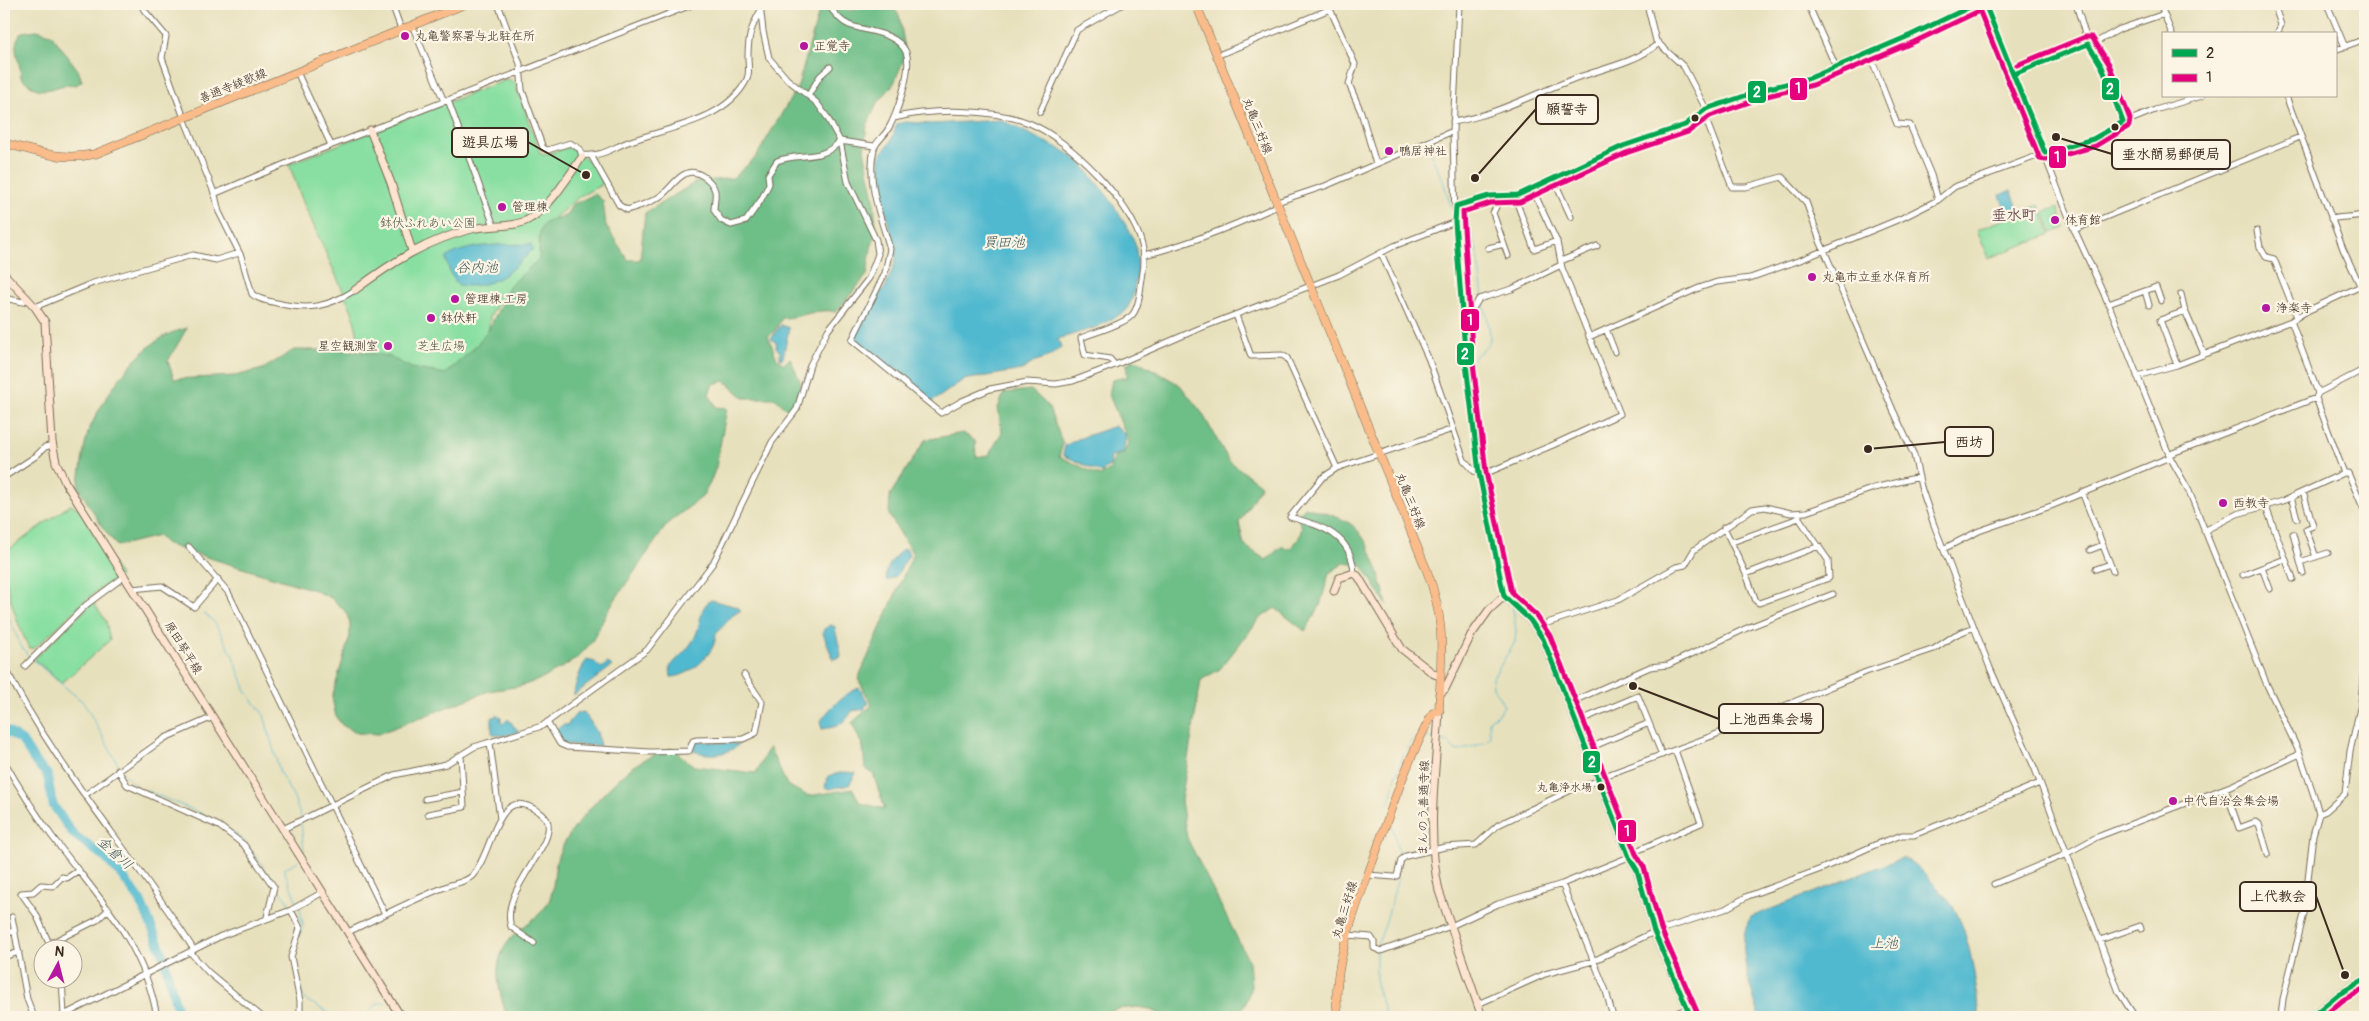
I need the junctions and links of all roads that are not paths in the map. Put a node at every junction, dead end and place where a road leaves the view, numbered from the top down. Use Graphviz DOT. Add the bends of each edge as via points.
graph roads {
  1 [pos="141,4"];
  2 [pos="392,4"];
  3 [pos="465,4"];
  4 [pos="498,4"];
  5 [pos="694,4"];
  6 [pos="828,4"];
  7 [pos="1122,4"];
  8 [pos="1196,4"];
  9 [pos="1459,4"];
  10 [pos="1646,4"];
  11 [pos="1808,4"];
  12 [pos="1976,4"];
  13 [pos="1985,4"];
  14 [pos="2076,4"];
  15 [pos="2160,4"];
  16 [pos="2274,4"];
  17 [pos="2327,4"];
  18 [pos="760,7"];
  19 [pos="2164,14"];
  20 [pos="412,25"];
  21 [pos="402,29"];
  22 [pos="2171,32"];
  23 [pos="2278,32"];
  24 [pos="2365,39"];
  25 [pos="1659,43"];
  26 [pos="2089,45"];
  27 [pos="2345,47"];
  28 [pos="2336,50"];
  29 [pos="1867,53"];
  30 [pos="1216,56"];
  31 [pos="1836,66"];
  32 [pos="830,68"];
  33 [pos="522,71"];
  34 [pos="298,72"];
  35 [pos="2014,74"];
  36 [pos="808,96"];
  37 [pos="2191,98"];
  38 [pos="2287,98"];
  39 [pos="448,100"];
  40 [pos="1704,111"];
  41 [pos="1040,112"];
  42 [pos="184,118"];
  43 [pos="894,118"];
  44 [pos="1453,122"];
  45 [pos="2123,122"];
  46 [pos="370,130"];
  47 [pos="1453,131"];
  48 [pos="2300,137"];
  49 [pos="840,141"];
  50 [pos="4,144"];
  51 [pos="331,145"];
  52 [pos="874,146"];
  53 [pos="2044,153"];
  54 [pos="582,156"];
  55 [pos="592,157"];
  56 [pos="1376,164"];
  57 [pos="1553,178"];
  58 [pos="1532,188"];
  59 [pos="214,194"];
  60 [pos="1495,195"];
  61 [pos="1514,195"];
  62 [pos="1938,200"];
  63 [pos="1277,202"];
  64 [pos="1456,206"];
  65 [pos="2365,214"];
  66 [pos="1571,218"];
  67 [pos="2332,220"];
  68 [pos="1456,222"];
  69 [pos="494,226"];
  70 [pos="2074,230"];
  71 [pos="2257,231"];
  72 [pos="1557,240"];
  73 [pos="1504,244"];
  74 [pos="1597,246"];
  75 [pos="1488,248"];
  76 [pos="1825,249"];
  77 [pos="412,251"];
  78 [pos="239,253"];
  79 [pos="1381,253"];
  80 [pos="1144,255"];
  81 [pos="1508,256"];
  82 [pos="1561,263"];
  83 [pos="4,274"];
  84 [pos="1311,286"];
  85 [pos="2361,286"];
  86 [pos="355,290"];
  87 [pos="2144,291"];
  88 [pos="2181,294"];
  89 [pos="2365,296"];
  90 [pos="27,297"];
  91 [pos="4,298"];
  92 [pos="2161,300"];
  93 [pos="2108,304"];
  94 [pos="2149,305"];
  95 [pos="35,306"];
  96 [pos="1462,309"];
  97 [pos="2185,311"];
  98 [pos="1236,316"];
  99 [pos="2297,316"];
  100 [pos="2290,321"];
  101 [pos="1606,329"];
  102 [pos="1589,337"];
  103 [pos="1615,352"];
  104 [pos="2204,354"];
  105 [pos="1115,365"];
  106 [pos="2177,365"];
  107 [pos="2365,369"];
  108 [pos="2138,376"];
  109 [pos="2317,395"];
  110 [pos="1453,429"];
  111 [pos="53,444"];
  112 [pos="1379,454"];
  113 [pos="2170,455"];
  114 [pos="1337,468"];
  115 [pos="2344,473"];
  116 [pos="1481,474"];
  117 [pos="1918,477"];
  118 [pos="4,478"];
  119 [pos="2082,492"];
  120 [pos="2303,492"];
  121 [pos="2291,497"];
  122 [pos="2266,507"];
  123 [pos="2365,512"];
  124 [pos="1799,516"];
  125 [pos="2091,516"];
  126 [pos="2084,518"];
  127 [pos="2297,518"];
  128 [pos="1724,527"];
  129 [pos="2204,530"];
  130 [pos="2293,534"];
  131 [pos="1732,542"];
  132 [pos="2103,545"];
  133 [pos="1820,546"];
  134 [pos="189,547"];
  135 [pos="1945,548"];
  136 [pos="2090,550"];
  137 [pos="2328,553"];
  138 [pos="2316,557"];
  139 [pos="2285,559"];
  140 [pos="2300,562"];
  141 [pos="2110,564"];
  142 [pos="2262,568"];
  143 [pos="2096,569"];
  144 [pos="2113,571"];
  145 [pos="1354,573"];
  146 [pos="1746,574"];
  147 [pos="2303,574"];
  148 [pos="2243,575"];
  149 [pos="125,576"];
  150 [pos="218,579"];
  151 [pos="2293,579"];
  152 [pos="2270,589"];
  153 [pos="132,590"];
  154 [pos="1334,591"];
  155 [pos="1833,594"];
  156 [pos="1504,596"];
  157 [pos="1535,627"];
  158 [pos="1974,627"];
  159 [pos="2365,653"];
  160 [pos="4,665"];
  161 [pos="25,666"];
  162 [pos="744,675"];
  163 [pos="1440,676"];
  164 [pos="1439,694"];
  165 [pos="1569,703"];
  166 [pos="1439,711"];
  167 [pos="213,717"];
  168 [pos="547,722"];
  169 [pos="1576,722"];
  170 [pos="1649,723"];
  171 [pos="490,743"];
  172 [pos="1587,750"];
  173 [pos="1675,750"];
  174 [pos="2300,754"];
  175 [pos="1662,755"];
  176 [pos="461,756"];
  177 [pos="4,761"];
  178 [pos="120,769"];
  179 [pos="1599,778"];
  180 [pos="2040,783"];
  181 [pos="2225,788"];
  182 [pos="463,792"];
  183 [pos="85,795"];
  184 [pos="425,799"];
  185 [pos="333,804"];
  186 [pos="428,814"];
  187 [pos="2319,814"];
  188 [pos="500,820"];
  189 [pos="282,829"];
  190 [pos="1433,850"];
  191 [pos="2066,854"];
  192 [pos="2268,854"];
  193 [pos="1629,856"];
  194 [pos="79,870"];
  195 [pos="1368,875"];
  196 [pos="1562,884"];
  197 [pos="1994,884"];
  198 [pos="323,892"];
  199 [pos="109,908"];
  200 [pos="295,908"];
  201 [pos="385,914"];
  202 [pos="12,917"];
  203 [pos="266,917"];
  204 [pos="2140,925"];
  205 [pos="1451,926"];
  206 [pos="14,931"];
  207 [pos="348,932"];
  208 [pos="1654,932"];
  209 [pos="4,934"];
  210 [pos="1348,935"];
  211 [pos="46,938"];
  212 [pos="64,938"];
  213 [pos="2100,940"];
  214 [pos="534,943"];
  215 [pos="192,951"];
  216 [pos="19,952"];
  217 [pos="4,957"];
  218 [pos="1593,961"];
  219 [pos="145,975"];
  220 [pos="2365,979"];
  221 [pos="62,988"];
  222 [pos="1478,1004"];
  223 [pos="1687,1009"];
  224 [pos="256,1015"];
  225 [pos="62,1016"];
  226 [pos="34,1017"];
  227 [pos="157,1017"];
  228 [pos="262,1017"];
  229 [pos="300,1017"];
  230 [pos="401,1017"];
  231 [pos="1338,1017"];
  232 [pos="1482,1017"];
  233 [pos="1613,1017"];
  234 [pos="1664,1017"];
  235 [pos="1691,1017"];
  236 [pos="2135,1017"];
  237 [pos="2281,1017"];
  238 [pos="2311,1017"];
  1 -- 42 [label="street" via="166,36 162,58"];
  2 -- 21 [label="street"];
  3 -- 20 [label="main road, 善通寺綾歌線"];
  4 -- 33 [label="street"];
  5 -- 33 [label="street"];
  6 -- 43 [label="street" via="849,25 892,39 904,49 908,60 907,72"];
  7 -- 41 [label="street" via="1077,30"];
  8 -- 30 [label="main road, 丸亀三好線"];
  9 -- 44 [label="street"];
  10 -- 25 [label="street"];
  11 -- 31 [label="street"];
  12 -- 29 [label="street"];
  13 -- 35 [label="street"];
  14 -- 26 [label="street"];
  15 -- 19 [label="street"];
  16 -- 23 [label="street" via="2281,25"];
  17 -- 27 [label="street"];
  18 -- 36 [label="street" via="769,58"];
  18 -- 55 [label="street" via="751,26 747,78 728,101 682,126"];
  19 -- 22 [label="street"];
  19 -- 26 [label="street" via="2120,29"];
  20 -- 21 [label="main road, 善通寺綾歌線"];
  20 -- 39 [label="street" via="443,99"];
  21 -- 34 [label="main road, 善通寺綾歌線"];
  24 -- 27 [label="street"];
  25 -- 40 [label="street" via="1684,67"];
  25 -- 44 [label="street" via="1650,51 1612,67 1478,118"];
  26 -- 35 [label="street"];
  26 -- 45 [label="street" via="2102,68"];
  27 -- 28 [label="street"];
  29 -- 31 [label="street"];
  29 -- 62 [label="street" via="1897,124 1910,125 1916,136"];
  30 -- 56 [label="street" via="1330,9 1355,64 1349,84"];
  30 -- 63 [label="main road, 丸亀三好線"];
  31 -- 40 [label="street" via="1810,78 1765,89"];
  32 -- 36 [label="street" via="820,76"];
  33 -- 39 [label="street"];
  33 -- 54 [label="street" via="522,90 543,148 548,150 570,143 580,149"];
  34 -- 42 [label="main road, 善通寺綾歌線"];
  34 -- 51 [label="street"];
  35 -- 53 [label="street"];
  36 -- 49 [label="street" via="827,117"];
  37 -- 45 [label="street"];
  38 -- 48 [label="street"];
  39 -- 46 [label="street"];
  39 -- 69 [label="street"];
  40 -- 57 [label="street" via="1685,125 1623,146"];
  40 -- 76 [label="street" via="1732,187 1746,187 1782,177 1806,202"];
  42 -- 50 [label="main road, 善通寺綾歌線" via="95,154 74,158"];
  42 -- 59 [label="street"];
  43 -- 52 [label="street"];
  43 -- 80 [label="street" via="909,114 979,112 1002,115 1038,127 1079,156 1102,179 1129,217 1142,242"];
  44 -- 47 [label="street"];
  45 -- 53 [label="street" via="2093,139"];
  46 -- 51 [label="street"];
  46 -- 77 [label="main road" via="394,190"];
  47 -- 56 [label="street"];
  47 -- 64 [label="street"];
  48 -- 67 [label="street"];
  48 -- 70 [label="street"];
  49 -- 52 [label="street"];
  49 -- 55 [label="street" via="820,156 803,154 776,161 768,174 769,184 761,200 746,220 731,225 721,220 714,210 713,187 699,173 683,174 663,195 627,210 619,205"];
  49 -- 168 [label="street" via="848,182 877,244 874,268 828,330 810,365 797,409 772,442 704,577 647,650"];
  51 -- 59 [label="street"];
  52 -- 105 [label="street" via="872,179 890,257 853,334 854,342 941,413 990,389 1027,382 1056,384 1073,381"];
  53 -- 62 [label="street" via="1954,188"];
  53 -- 70 [label="street"];
  54 -- 55 [label="street"];
  54 -- 69 [label="main road" via="539,212 524,222"];
  56 -- 63 [label="street"];
  57 -- 58 [label="street"];
  57 -- 66 [label="street"];
  58 -- 61 [label="street"];
  58 -- 72 [label="street"];
  59 -- 78 [label="street"];
  60 -- 61 [label="street"];
  60 -- 64 [label="street"];
  60 -- 73 [label="street" via="1497,205 1493,213"];
  61 -- 72 [label="street" via="1534,249"];
  62 -- 76 [label="street"];
  63 -- 80 [label="street" via="1275,207 1239,223 1179,246"];
  63 -- 84 [label="main road, 丸亀三好線"];
  64 -- 68 [label="street"];
  65 -- 67 [label="street"];
  67 -- 85 [label="street"];
  68 -- 79 [label="street"];
  68 -- 96 [label="street"];
  69 -- 77 [label="main road" via="466,230"];
  70 -- 93 [label="street"];
  71 -- 99 [label="street" via="2260,247 2266,257 2274,258"];
  72 -- 82 [label="street"];
  73 -- 75 [label="street"];
  73 -- 81 [label="street"];
  74 -- 82 [label="street"];
  76 -- 101 [label="street" via="1750,278 1699,288"];
  76 -- 117 [label="street" via="1914,455"];
  77 -- 86 [label="main road"];
  78 -- 86 [label="street" via="252,294 268,301 305,309 320,306"];
  78 -- 95 [label="street" via="216,260 193,255 93,283"];
  79 -- 84 [label="street"];
  79 -- 110 [label="street" via="1429,360"];
  80 -- 105 [label="street" via="1141,289 1134,313 1081,338 1085,355 1110,359"];
  82 -- 96 [label="street" via="1512,289 1479,299 1474,307"];
  82 -- 102 [label="street"];
  83 -- 90 [label="main road, 原田琴平線"];
  84 -- 98 [label="street"];
  84 -- 112 [label="main road, 丸亀三好線"];
  85 -- 89 [label="street"];
  85 -- 99 [label="street"];
  87 -- 92 [label="street" via="2156,287"];
  87 -- 93 [label="street"];
  87 -- 94 [label="street"];
  88 -- 97 [label="street"];
  90 -- 91 [label="street" via="23,302"];
  90 -- 95 [label="main road, 原田琴平線"];
  93 -- 108 [label="street"];
  95 -- 111 [label="main road, 原田琴平線" via="45,322 47,333"];
  96 -- 116 [label="street"];
  97 -- 104 [label="street"];
  97 -- 106 [label="street" via="2160,320"];
  98 -- 105 [label="street"];
  98 -- 114 [label="street" via="1251,356 1282,355 1287,358"];
  99 -- 100 [label="street"];
  100 -- 104 [label="street"];
  100 -- 109 [label="street"];
  101 -- 102 [label="street"];
  101 -- 103 [label="street"];
  102 -- 116 [label="street" via="1620,414"];
  104 -- 106 [label="street"];
  106 -- 108 [label="street"];
  107 -- 109 [label="street"];
  108 -- 113 [label="street"];
  109 -- 113 [label="street"];
  109 -- 115 [label="street"];
  110 -- 112 [label="street"];
  110 -- 116 [label="street" via="1464,460"];
  111 -- 118 [label="street"];
  111 -- 149 [label="main road, 原田琴平線" via="56,462 65,482"];
  112 -- 114 [label="street"];
  112 -- 163 [label="main road, 丸亀三好線" via="1435,593 1442,627"];
  113 -- 119 [label="street"];
  113 -- 129 [label="street"];
  114 -- 145 [label="street" via="1322,478 1290,517 1309,522 1340,539 1351,554"];
  115 -- 120 [label="street"];
  115 -- 123 [label="street" via="2348,474"];
  116 -- 156 [label="street"];
  117 -- 124 [label="street" via="1874,488"];
  117 -- 135 [label="street"];
  119 -- 125 [label="street"];
  119 -- 135 [label="street" via="1979,531"];
  120 -- 121 [label="street"];
  120 -- 138 [label="street" via="2314,526 2306,529"];
  121 -- 122 [label="street"];
  121 -- 127 [label="street"];
  122 -- 129 [label="street" via="2237,514"];
  122 -- 139 [label="street"];
  124 -- 128 [label="street" via="1758,506"];
  124 -- 131 [label="street"];
  124 -- 133 [label="street"];
  125 -- 126 [label="street"];
  125 -- 132 [label="street"];
  128 -- 131 [label="street"];
  128 -- 157 [label="street" via="1694,550 1685,565 1618,600"];
  129 -- 174 [label="street" via="2267,685"];
  130 -- 140 [label="street"];
  131 -- 146 [label="street"];
  132 -- 136 [label="street"];
  132 -- 141 [label="street"];
  133 -- 146 [label="street"];
  133 -- 146 [label="street" via="1828,560 1829,578 1759,603"];
  134 -- 150 [label="street"];
  135 -- 158 [label="street"];
  137 -- 138 [label="street"];
  138 -- 140 [label="street"];
  139 -- 142 [label="street"];
  139 -- 151 [label="street"];
  140 -- 147 [label="street"];
  141 -- 143 [label="street"];
  141 -- 144 [label="street"];
  142 -- 148 [label="street"];
  142 -- 152 [label="street"];
  145 -- 154 [label="main road" via="1339,578"];
  145 -- 163 [label="main road" via="1361,578 1402,649"];
  149 -- 153 [label="main road, 原田琴平線"];
  149 -- 161 [label="street" via="86,605"];
  150 -- 153 [label="street" via="194,607 162,586"];
  150 -- 185 [label="street" via="228,592"];
  153 -- 167 [label="main road, 原田琴平線"];
  155 -- 165 [label="street" via="1747,628 1668,665 1650,667"];
  156 -- 157 [label="main road"];
  156 -- 164 [label="main road" via="1480,621 1445,689"];
  157 -- 165 [label="main road"];
  158 -- 173 [label="street" via="1934,648 1866,672"];
  158 -- 180 [label="street"];
  159 -- 187 [label="street" via="2361,704 2350,751 2345,794"];
  160 -- 183 [label="street" via="34,722"];
  162 -- 168 [label="street" via="762,702 756,733 748,738 697,740 693,741 689,751 567,747 560,744"];
  163 -- 164 [label="main road, 丸亀三好線"];
  164 -- 166 [label="main road, 丸亀三好線"];
  165 -- 169 [label="main road"];
  166 -- 190 [label="main road, まんのう善通寺線"];
  166 -- 195 [label="main road, 丸亀三好線" via="1433,713 1412,754"];
  167 -- 178 [label="street" via="165,738"];
  167 -- 189 [label="main road, 原田琴平線"];
  168 -- 171 [label="street"];
  169 -- 170 [label="street" via="1638,696"];
  169 -- 172 [label="main road"];
  170 -- 172 [label="street"];
  170 -- 175 [label="street"];
  171 -- 176 [label="street" via="474,747"];
  171 -- 188 [label="street"];
  172 -- 179 [label="main road"];
  173 -- 175 [label="street"];
  173 -- 193 [label="street" via="1701,822"];
  174 -- 181 [label="street"];
  174 -- 187 [label="street"];
  175 -- 179 [label="street"];
  176 -- 182 [label="street"];
  176 -- 185 [label="street" via="446,764 394,775"];
  177 -- 194 [label="street" via="50,834"];
  178 -- 183 [label="street"];
  178 -- 203 [label="street" via="127,785 219,826 244,845 274,887"];
  179 -- 190 [label="street" via="1597,782 1571,790 1498,825 1476,845"];
  179 -- 193 [label="main road"];
  180 -- 191 [label="street"];
  180 -- 208 [label="street" via="1914,835 1902,835 1877,844 1748,896 1725,909"];
  181 -- 191 [label="street" via="2097,837"];
  181 -- 192 [label="street" via="2239,828 2255,822 2259,824"];
  182 -- 184 [label="street"];
  182 -- 186 [label="street" via="464,807"];
  183 -- 215 [label="street"];
  185 -- 189 [label="street"];
  185 -- 201 [label="street"];
  187 -- 237 [label="street" via="2313,835 2301,935"];
  188 -- 201 [label="street" via="482,860 466,881"];
  188 -- 214 [label="street" via="506,810 522,805 542,813 547,821 546,838 509,908 511,927"];
  189 -- 198 [label="main road, 原田琴平線"];
  190 -- 195 [label="street" via="1406,856 1401,860 1397,876"];
  190 -- 205 [label="main road, まんのう善通寺線" via="1439,891"];
  191 -- 197 [label="street"];
  191 -- 213 [label="street"];
  193 -- 196 [label="street"];
  193 -- 208 [label="main road" via="1637,870"];
  194 -- 199 [label="street"];
  194 -- 211 [label="street" via="67,878 62,877 53,886 41,885 33,892 21,894 36,914"];
  195 -- 210 [label="main road, 丸亀三好線"];
  196 -- 205 [label="street" via="1498,904"];
  196 -- 218 [label="street"];
  198 -- 200 [label="street"];
  198 -- 207 [label="main road, 原田琴平線"];
  199 -- 212 [label="street" via="97,920"];
  199 -- 219 [label="street" via="134,947"];
  200 -- 203 [label="street"];
  200 -- 229 [label="street" via="300,928 291,957 300,1000"];
  201 -- 207 [label="street"];
  202 -- 206 [label="street"];
  203 -- 215 [label="street"];
  204 -- 213 [label="street"];
  205 -- 210 [label="street" via="1380,951 1374,948 1371,937"];
  205 -- 222 [label="main road, まんのう善通寺線"];
  206 -- 209 [label="street"];
  206 -- 216 [label="street"];
  207 -- 230 [label="main road, 原田琴平線"];
  208 -- 218 [label="street"];
  208 -- 223 [label="main road"];
  210 -- 231 [label="main road, 丸亀三好線" via="1336,987"];
  213 -- 236 [label="street" via="2119,992"];
  215 -- 219 [label="street"];
  215 -- 224 [label="street" via="208,972"];
  216 -- 217 [label="street"];
  216 -- 226 [label="street" via="27,999"];
  218 -- 222 [label="street" via="1545,974"];
  218 -- 233 [label="street"];
  219 -- 225 [label="street"];
  219 -- 227 [label="street"];
  220 -- 238 [label="main road" via="2339,994"];
  221 -- 225 [label="street"];
  222 -- 232 [label="main road, まんのう善通寺線"];
  223 -- 234 [label="street"];
  223 -- 235 [label="main road"];
  224 -- 228 [label="street"];
}
